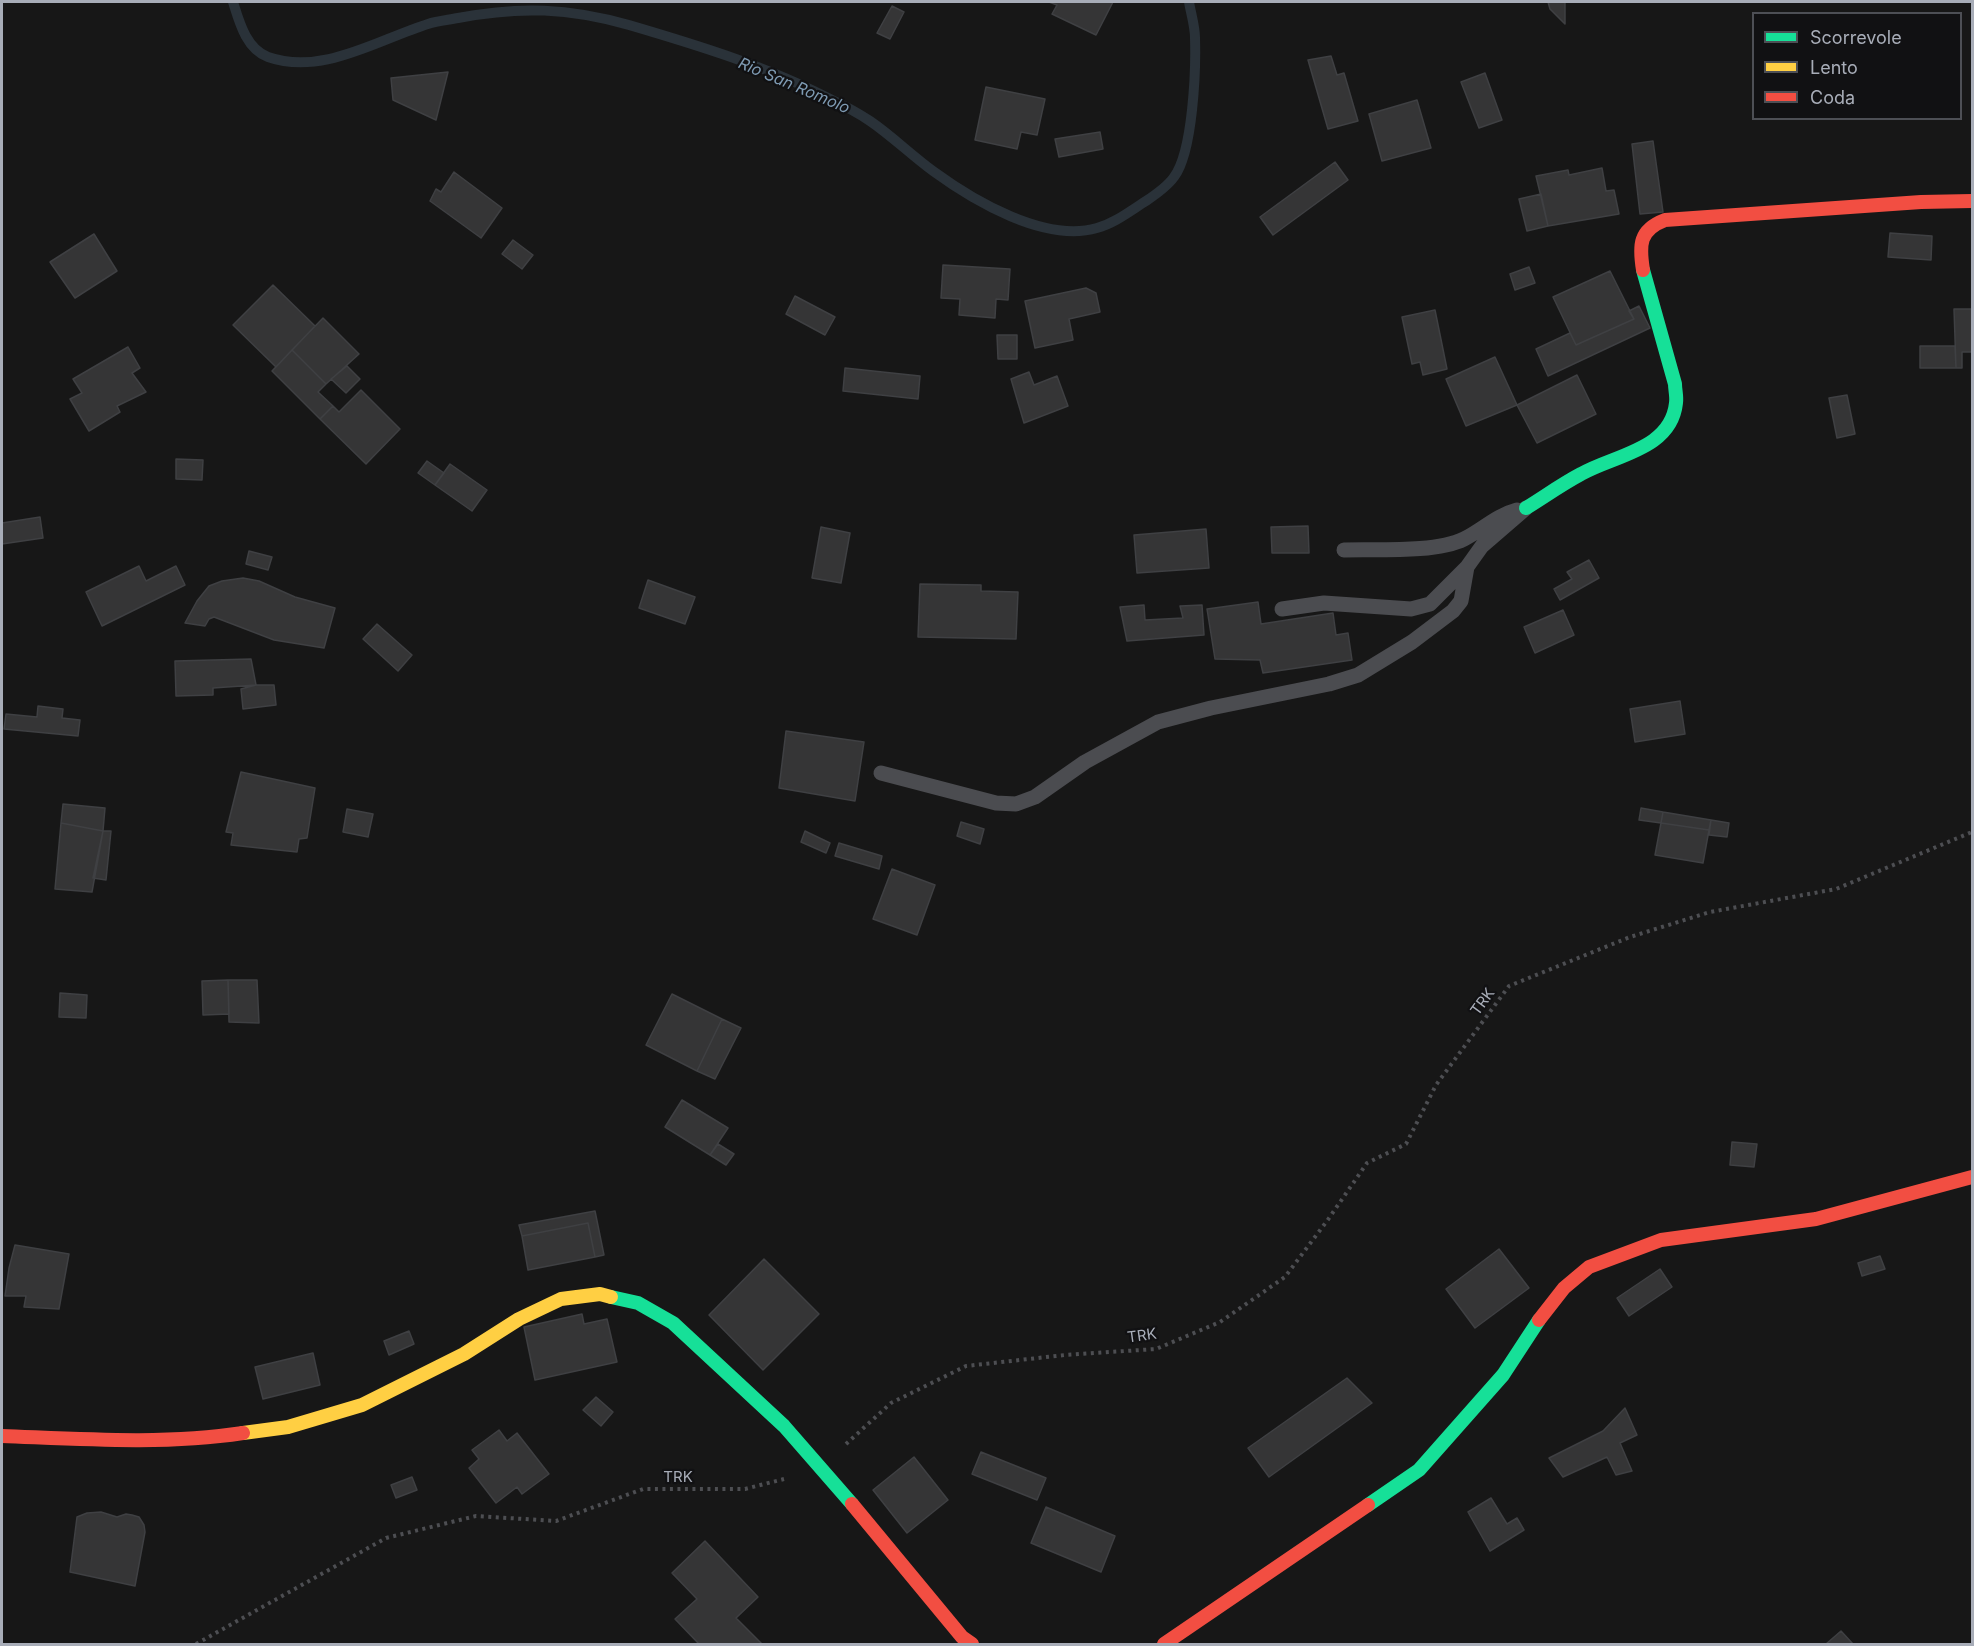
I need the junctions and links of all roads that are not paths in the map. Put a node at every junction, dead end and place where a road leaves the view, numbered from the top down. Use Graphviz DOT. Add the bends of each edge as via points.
graph roads {
  1 [pos="1972,201"];
  2 [pos="1526,508"];
  3 [pos="1344,550"];
  4 [pos="1467,567"];
  5 [pos="1282,609"];
  6 [pos="881,773"];
  7 [pos="1972,1177"];
  8 [pos="2,1436"];
  9 [pos="972,1644"];
  10 [pos="1164,1644"];
  1 -- 2 [label="street" via="1665,220 1650,227 1644,234 1641,250 1644,280 1675,384 1676,403 1670,421 1644,447 1582,473"];
  2 -- 3 [label="lane" via="1502,515 1464,539 1448,544"];
  2 -- 4 [label="lane" via="1482,546"];
  4 -- 5 [label="lane" via="1430,604 1411,609 1324,603"];
  4 -- 6 [label="lane" via="1461,601 1453,610 1412,642 1358,675 1158,722 1085,762 1035,797 1016,804 996,803"];
  7 -- 10 [label="street" via="1816,1219 1662,1240 1589,1267 1564,1288 1503,1375 1419,1470"];
  8 -- 9 [label="street" via="210,1438 288,1427 362,1405 561,1299 600,1294 638,1303 673,1323 784,1426 962,1637"];
}
